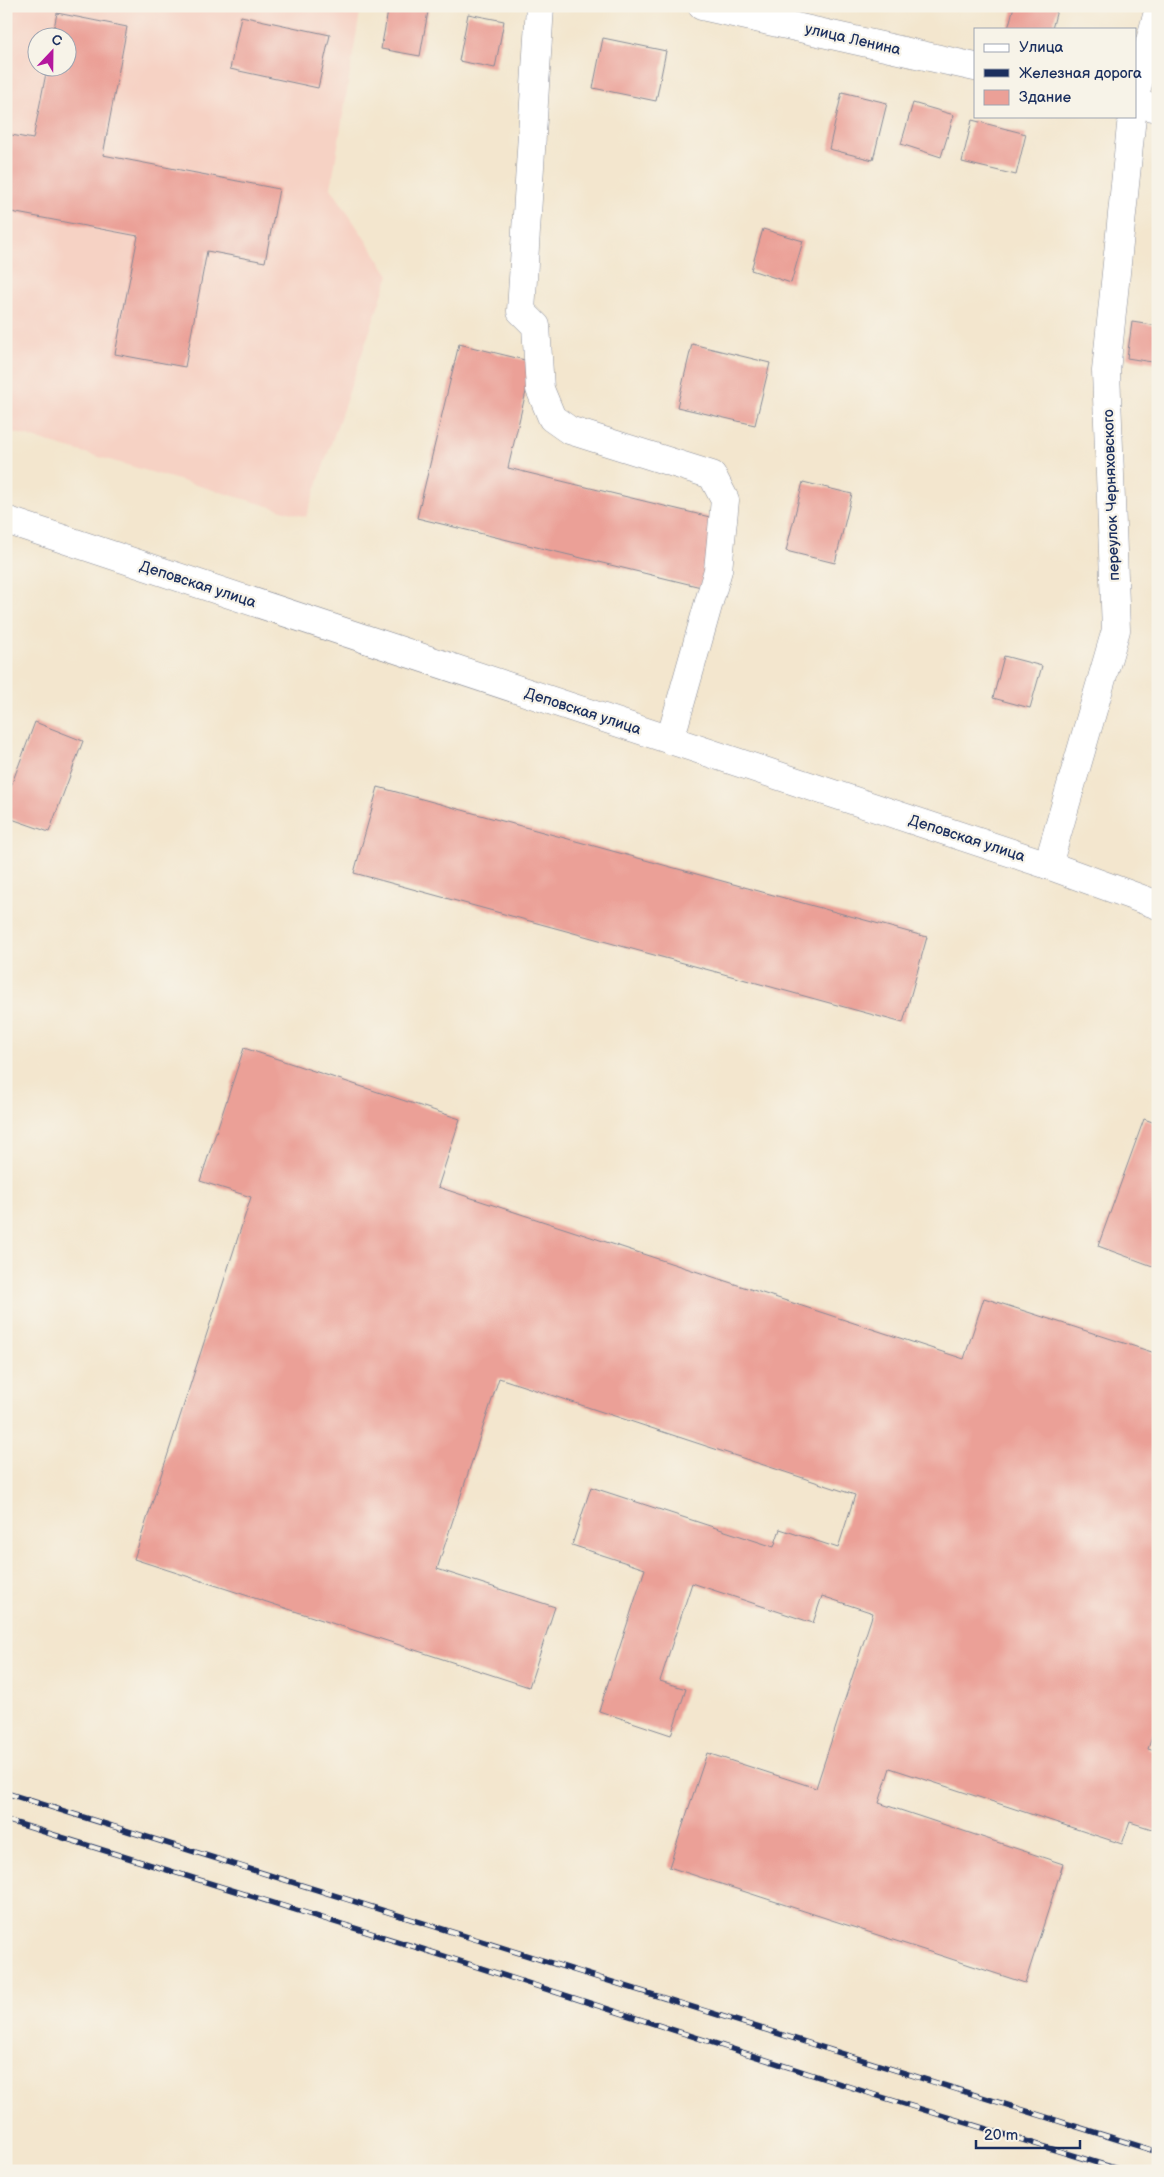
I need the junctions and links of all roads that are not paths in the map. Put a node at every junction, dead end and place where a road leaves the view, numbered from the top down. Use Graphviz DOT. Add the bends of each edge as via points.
graph roads {
  1 [pos="540,6"];
  2 [pos="702,6"];
  3 [pos="1158,12"];
  4 [pos="974,67"];
  5 [pos="1136,91"];
  6 [pos="1136,103"];
  7 [pos="1158,108"];
  8 [pos="1132,118"];
  9 [pos="6,520"];
  10 [pos="670,740"];
  11 [pos="1048,865"];
  12 [pos="1158,905"];
  1 -- 10 [label="street" via="521,310 536,326 540,389 552,418 569,430 712,475 725,500 718,570"];
  2 -- 4 [label="street, улица Ленина"];
  3 -- 5 [label="street"];
  6 -- 7 [label="street"];
  8 -- 11 [label="street, переулок Черняховского" via="1106,371 1116,630"];
  9 -- 10 [label="street, Деповская улица"];
  10 -- 11 [label="street, Деповская улица"];
  11 -- 12 [label="street, Деповская улица"];
}
